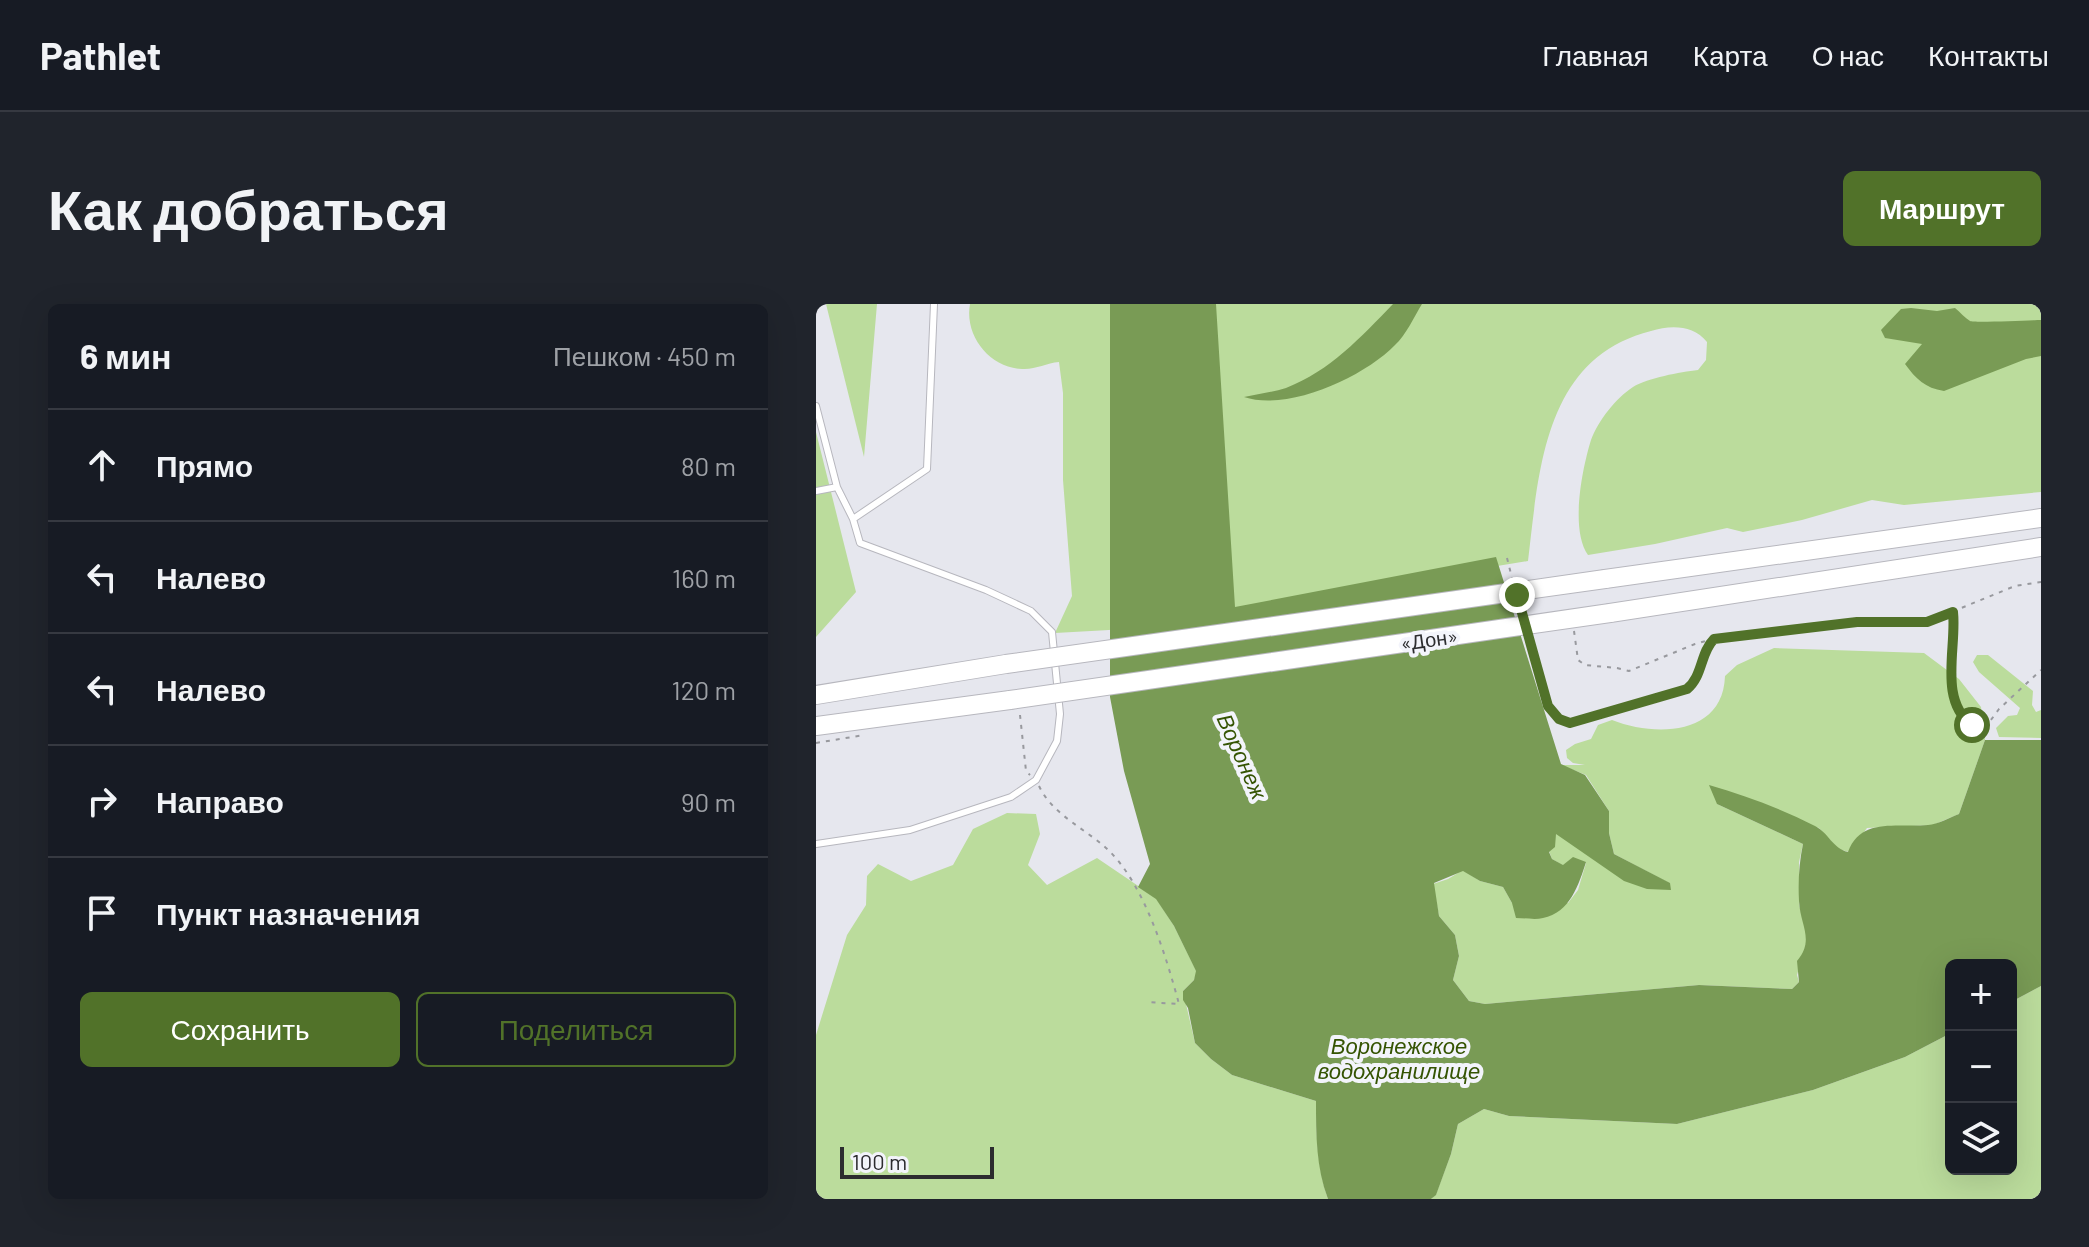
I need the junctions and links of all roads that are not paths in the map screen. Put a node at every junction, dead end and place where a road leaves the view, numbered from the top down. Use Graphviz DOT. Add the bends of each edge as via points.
graph roads {
  1 [pos="934,304"];
  2 [pos="816,406"];
  3 [pos="837,487"];
  4 [pos="816,491"];
  5 [pos="2041,518"];
  6 [pos="853,519"];
  7 [pos="2041,547"];
  8 [pos="816,695"];
  9 [pos="816,726"];
  10 [pos="816,844"];
  1 -- 6 [label="lane" via="927,469"];
  2 -- 3 [label="lane"];
  3 -- 4 [label="lane"];
  3 -- 6 [label="lane"];
  5 -- 8 [label="highway, «Дон», bridge"];
  6 -- 10 [label="lane" via="860,543 986,590 1031,611 1052,632 1060,714 1057,741 1036,780 1011,797 910,830"];
  7 -- 9 [label="highway, «Дон», bridge" via="1015,705"];
}
